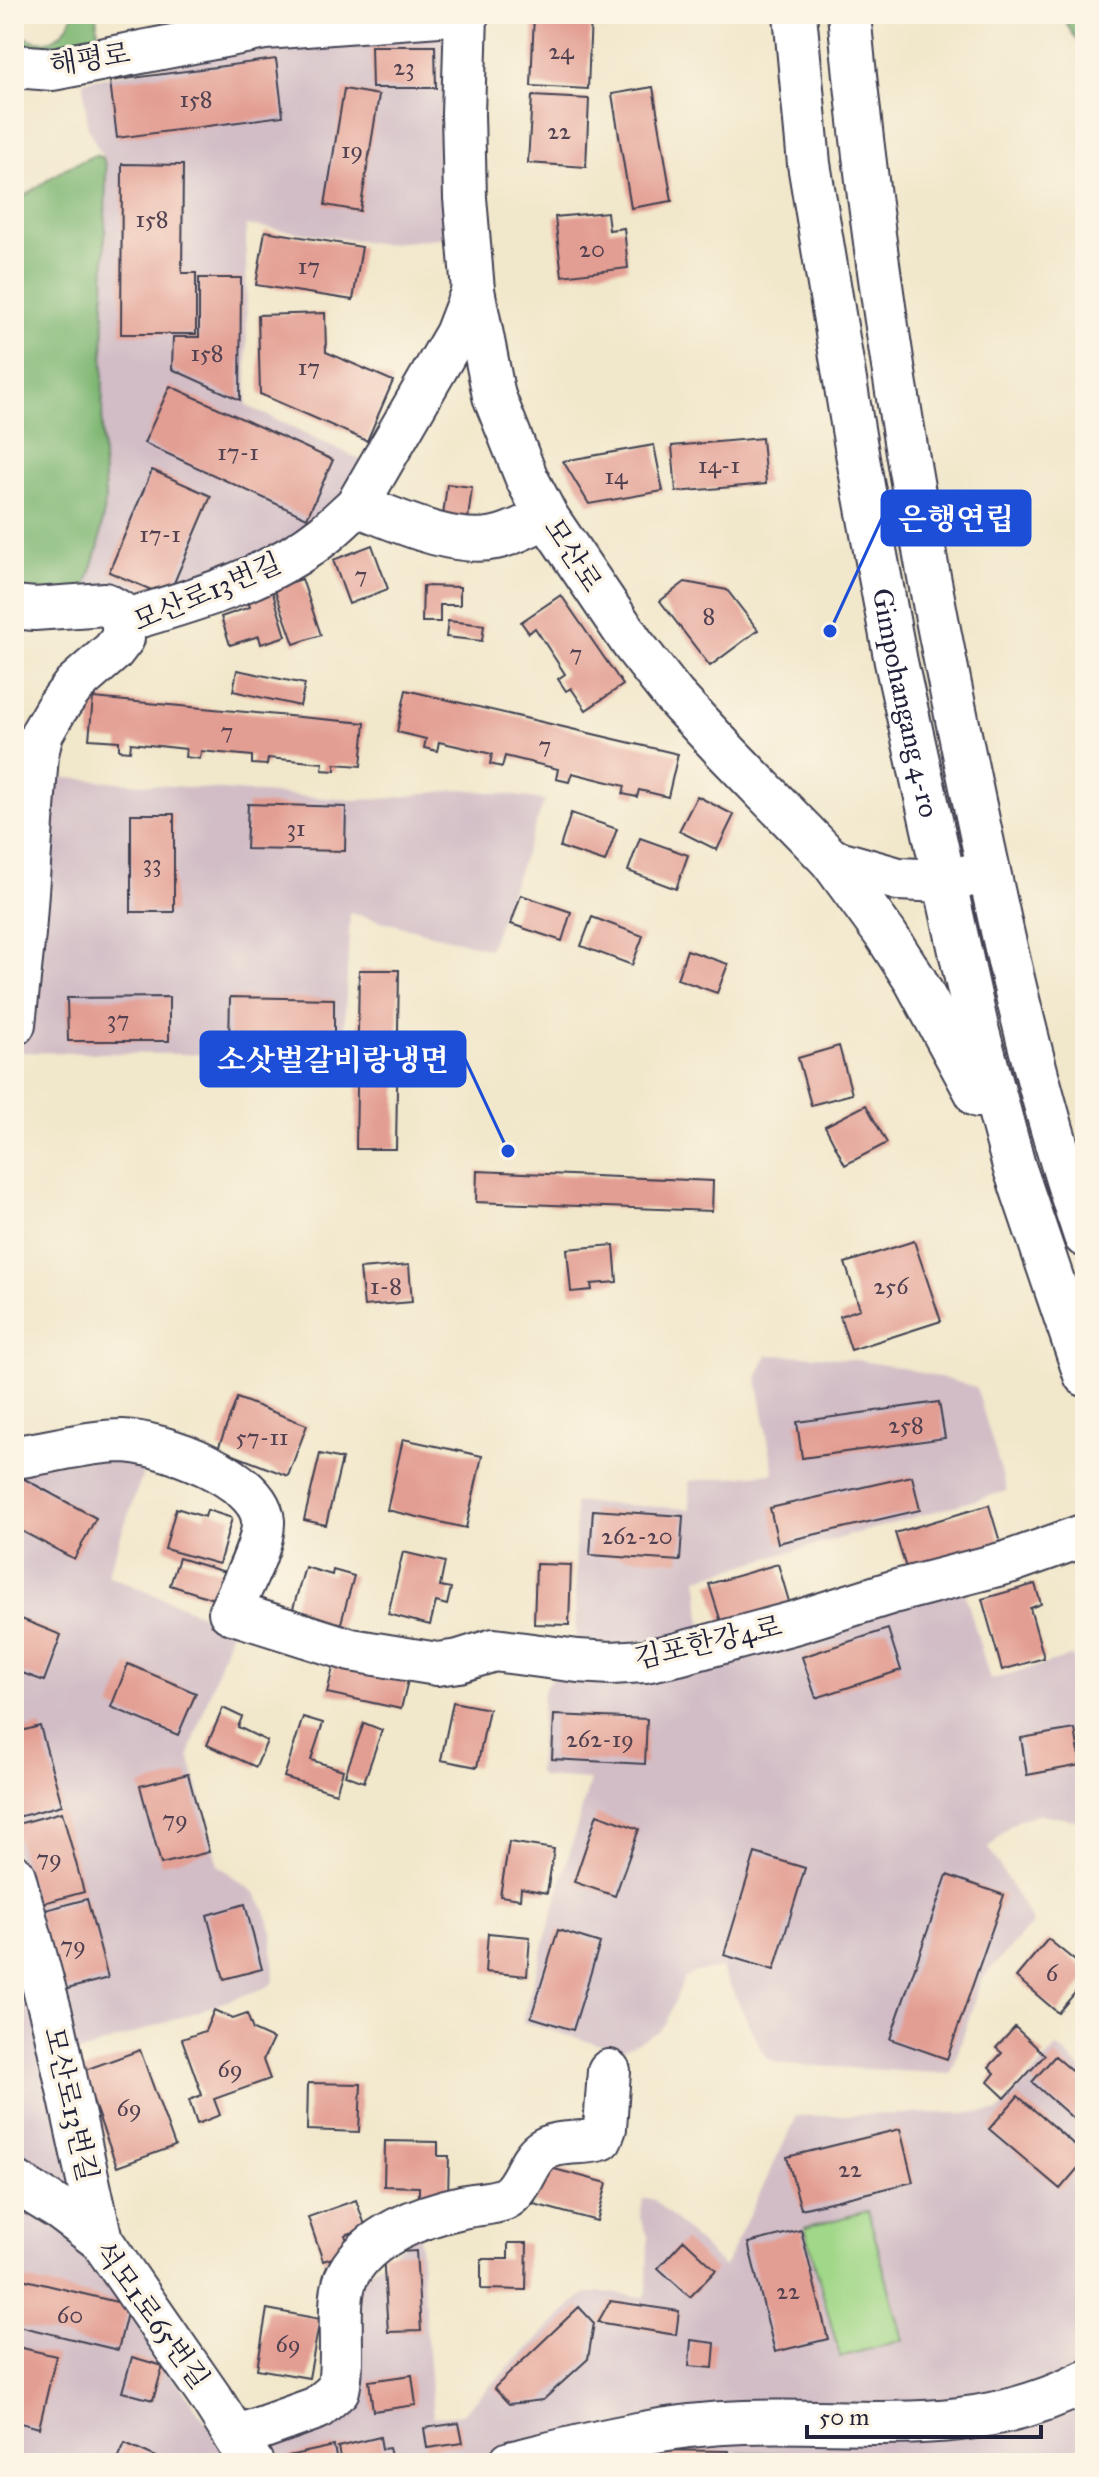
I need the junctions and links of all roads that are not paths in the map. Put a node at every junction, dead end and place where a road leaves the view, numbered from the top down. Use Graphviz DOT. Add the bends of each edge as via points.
graph roads {
  1 [pos="452,14"];
  2 [pos="466,14"];
  3 [pos="795,14"];
  4 [pos="849,14"];
  5 [pos="14,66"];
  6 [pos="473,290"];
  7 [pos="357,505"];
  8 [pos="547,517"];
  9 [pos="14,607"];
  10 [pos="123,621"];
  11 [pos="831,860"];
  12 [pos="989,872"];
  13 [pos="944,881"];
  14 [pos="14,1024"];
  15 [pos="1014,1166"];
  16 [pos="1085,1236"];
  17 [pos="1085,1375"];
  18 [pos="14,1457"];
  19 [pos="1085,1535"];
  20 [pos="14,1876"];
  21 [pos="609,2071"];
  22 [pos="14,2181"];
  23 [pos="101,2240"];
  24 [pos="1085,2382"];
  25 [pos="244,2450"];
  26 [pos="510,2463"];
  1 -- 5 [label="street, 해평로" via="265,28 53,69"];
  2 -- 6 [label="street, 모산로" via="465,184"];
  3 -- 13 [label="street, Gimpohangang 4-ro" via="809,164 855,444"];
  4 -- 12 [label="street, Gimpohangang 4-ro" via="909,464"];
  6 -- 7 [label="street, 모산로13번길" via="456,334"];
  6 -- 8 [label="street, 모산로" via="494,396"];
  7 -- 8 [label="street" via="468,541 497,538"];
  7 -- 10 [label="street, 모산로13번길" via="324,535 248,578"];
  8 -- 11 [label="street, 모산로" via="674,696"];
  9 -- 10 [label="street" via="105,604"];
  10 -- 14 [label="street, 모산로13번길" via="119,645 74,685 39,743"];
  11 -- 13 [label="street, 모산로" via="898,879"];
  11 -- 15 [label="street" via="915,980"];
  12 -- 13 [label="street, 모산로"];
  12 -- 16 [label="street, Gimpohangang 4-ro" via="1058,1154"];
  13 -- 15 [label="street, Gimpohangang 4-ro"];
  15 -- 17 [label="street, Gimpohangang 4-ro"];
  18 -- 19 [label="street, 김포한강4로" via="105,1442 139,1442 205,1465 243,1485 255,1498 263,1522 230,1612 351,1650 437,1664 494,1650 589,1661 645,1661 1009,1562"];
  20 -- 23 [label="street, 모산로13번길" via="54,2025"];
  21 -- 25 [label="street, 석모1로65번길" via="601,2139 548,2147 505,2198 410,2223 370,2248 347,2275 343,2290 338,2390"];
  22 -- 23 [label="street, 석모1로65번길"];
  23 -- 25 [label="street, 석모1로65번길"];
  24 -- 26 [label="street" via="1024,2407 949,2422 702,2425 649,2430"];
}
